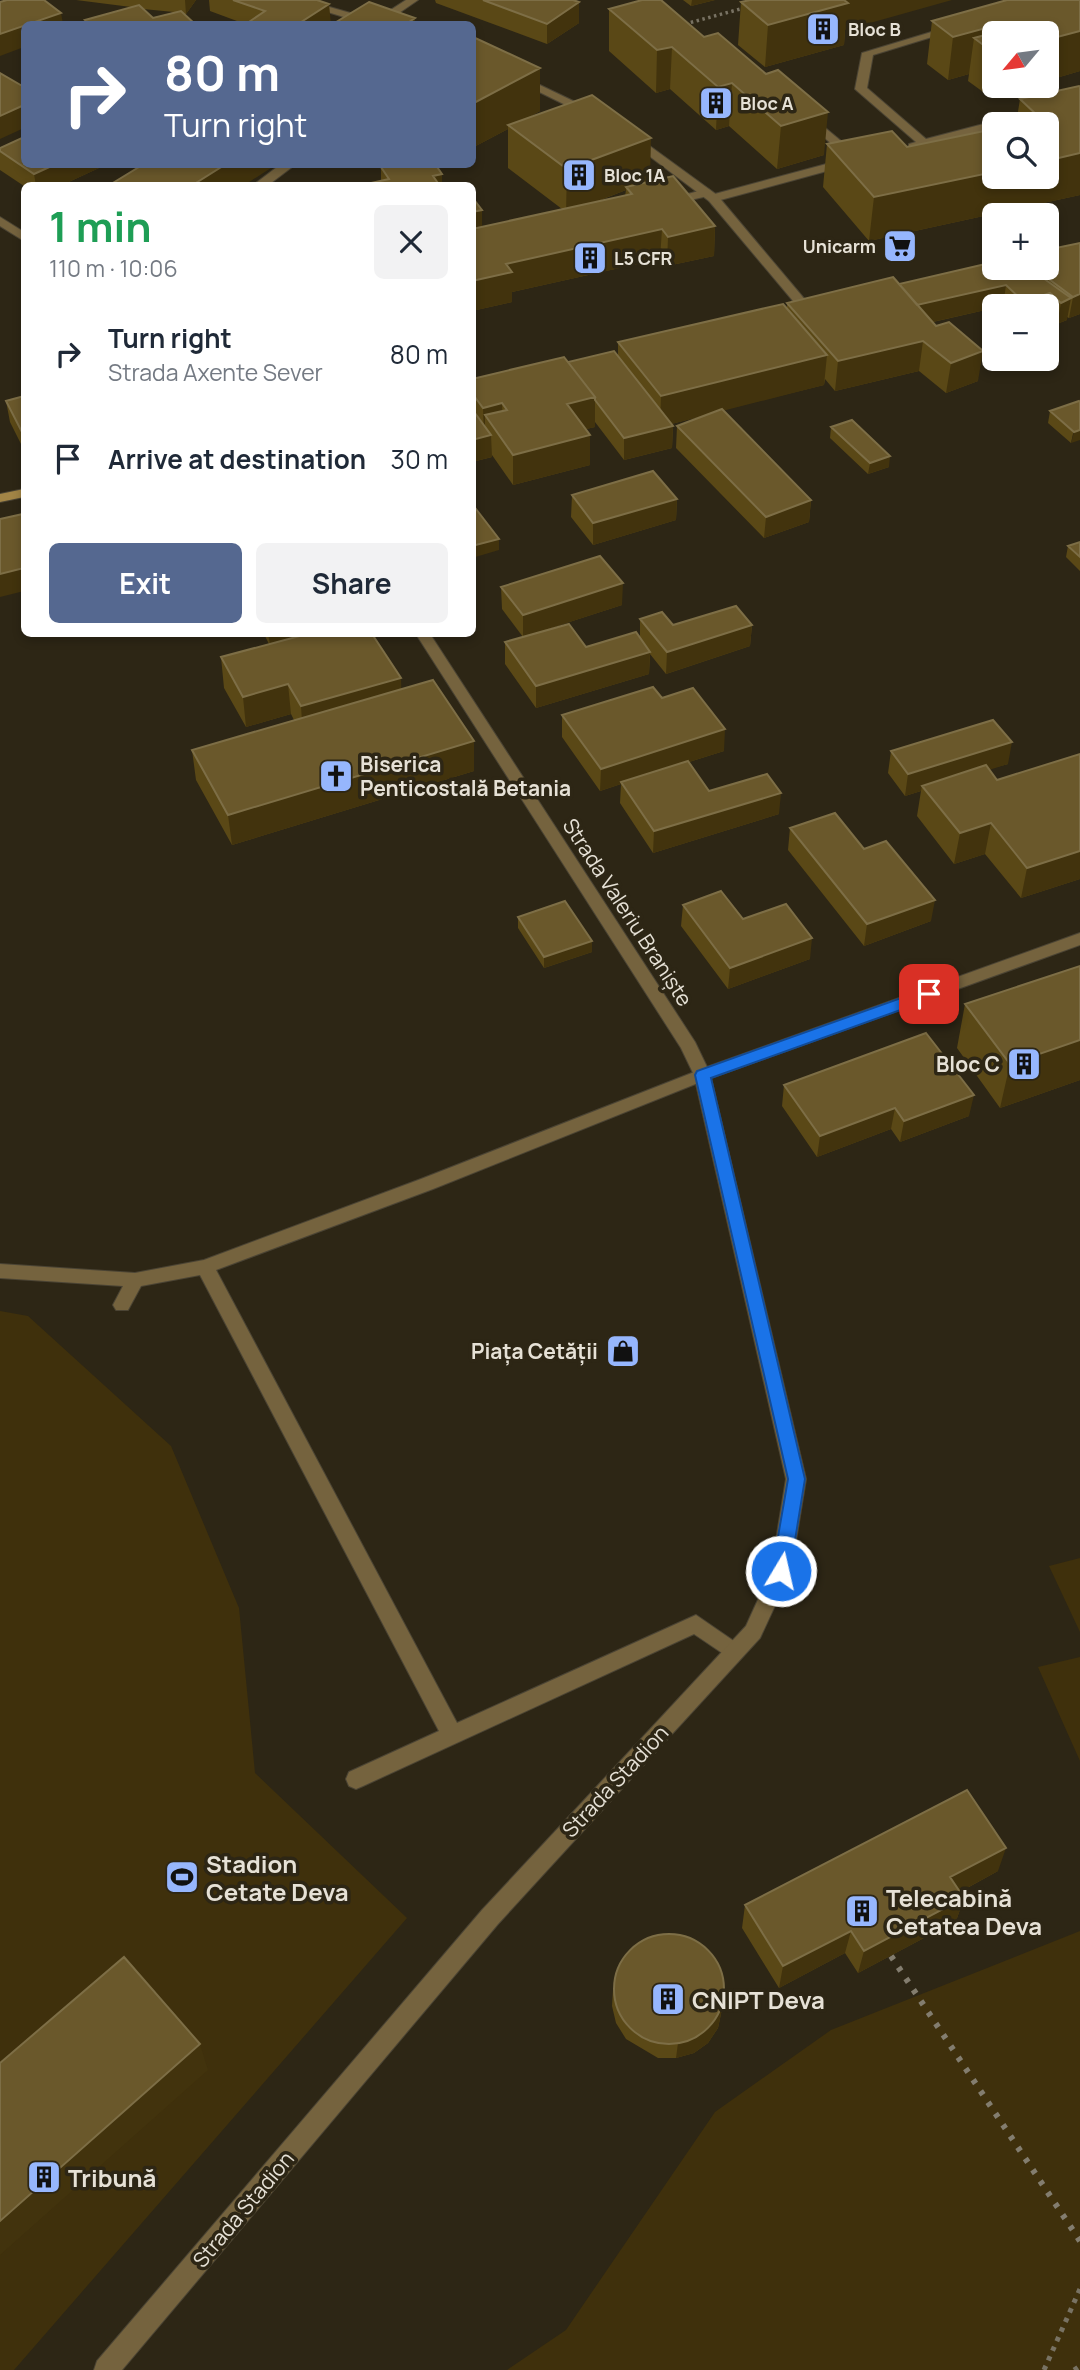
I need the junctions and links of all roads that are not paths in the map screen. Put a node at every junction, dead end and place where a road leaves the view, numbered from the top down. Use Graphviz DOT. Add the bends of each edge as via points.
graph roads {
  1 [pos="293,0"];
  2 [pos="413,0"];
  3 [pos="366,21"];
  4 [pos="381,21"];
  5 [pos="961,27"];
  6 [pos="510,74"];
  7 [pos="1080,102"];
  8 [pos="798,110"];
  9 [pos="1043,112"];
  10 [pos="607,121"];
  11 [pos="982,128"];
  12 [pos="618,129"];
  13 [pos="924,143"];
  14 [pos="897,150"];
  15 [pos="871,156"];
  16 [pos="858,160"];
  17 [pos="284,168"];
  18 [pos="264,182"];
  19 [pos="709,195"];
  20 [pos="654,204"];
  21 [pos="0,220"];
  22 [pos="21,235"];
  23 [pos="808,311"];
  24 [pos="21,494"];
  25 [pos="0,498"];
  26 [pos="425,637"];
  27 [pos="1080,939"];
  28 [pos="702,1075"];
  29 [pos="205,1267"];
  30 [pos="0,1271"];
  31 [pos="135,1280"];
  32 [pos="121,1305"];
  33 [pos="734,1652"];
  34 [pos="452,1735"];
  35 [pos="356,1779"];
  36 [pos="106,2370"];
  1 -- 3 [label="street"];
  2 -- 4 [label="street"];
  5 -- 13 [label="street" via="868,53 861,89"];
  6 -- 10 [label="street"];
  7 -- 9 [label="street"];
  8 -- 16 [label="street"];
  11 -- 13 [label="street"];
  12 -- 19 [label="street"];
  13 -- 14 [label="street"];
  15 -- 16 [label="street"];
  16 -- 19 [label="street"];
  17 -- 18 [label="street"];
  19 -- 20 [label="street"];
  19 -- 23 [label="street"];
  21 -- 22 [label="street"];
  24 -- 25 [label="main road"];
  26 -- 28 [label="street, Strada Valeriu Braniște" via="689,1045"];
  27 -- 28 [label="street"];
  28 -- 29 [label="street"];
  28 -- 33 [label="street, Strada Stadion" via="796,1479 781,1571 764,1613"];
  29 -- 31 [label="street"];
  29 -- 34 [label="street"];
  30 -- 31 [label="street"];
  31 -- 32 [label="street"];
  33 -- 34 [label="street" via="696,1624"];
  33 -- 36 [label="street, Strada Stadion" via="490,1917"];
  34 -- 35 [label="street"];
}
